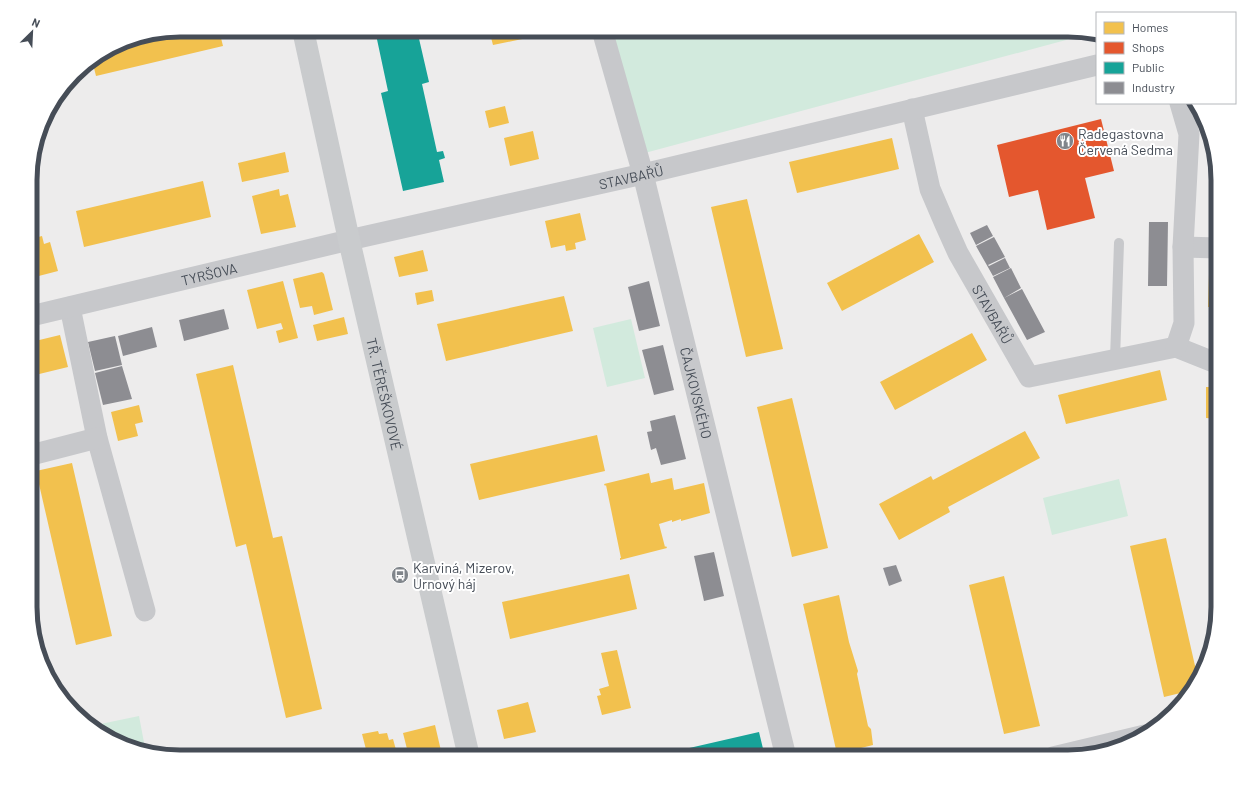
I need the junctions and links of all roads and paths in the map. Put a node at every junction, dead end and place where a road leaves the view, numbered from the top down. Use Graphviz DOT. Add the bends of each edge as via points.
graph roads {
  1 [pos="305,37"];
  2 [pos="604,37"];
  3 [pos="1096,65"];
  4 [pos="1180,104"];
  5 [pos="912,109"];
  6 [pos="643,174"];
  7 [pos="349,240"];
  8 [pos="1119,243"];
  9 [pos="1183,247"];
  10 [pos="1211,248"];
  11 [pos="70,308"];
  12 [pos="37,315"];
  13 [pos="1176,347"];
  14 [pos="1115,359"];
  15 [pos="1211,361"];
  16 [pos="97,438"];
  17 [pos="37,453"];
  18 [pos="145,611"];
  19 [pos="1109,744"];
  20 [pos="1088,749"];
  21 [pos="467,750"];
  22 [pos="784,750"];
  1 -- 7 [label="street, TŘ. TĚREŠKOVOVÉ"];
  2 -- 6 [label="street, ČAJKOVSKÉHO"];
  3 -- 5 [label="street, STAVBAŘŮ"];
  4 -- 9 [label="street" via="1189,134"];
  5 -- 6 [label="street, STAVBAŘŮ"];
  5 -- 14 [label="street, STAVBAŘŮ" via="930,189 945,224 958,253 1029,377"];
  6 -- 7 [label="street, STAVBAŘŮ"];
  6 -- 22 [label="street, ČAJKOVSKÉHO"];
  7 -- 11 [label="street, TYRŠOVA"];
  7 -- 21 [label="street, TŘ. TĚREŠKOVOVÉ"];
  8 -- 14 [label="lane"];
  9 -- 10 [label="street"];
  9 -- 13 [label="street" via="1184,323"];
  11 -- 12 [label="street, TYRŠOVA"];
  11 -- 16 [label="street"];
  13 -- 14 [label="street, STAVBAŘŮ"];
  13 -- 15 [label="street"];
  16 -- 17 [label="street"];
  16 -- 18 [label="street"];
  19 -- 20 [label="street"];
}
